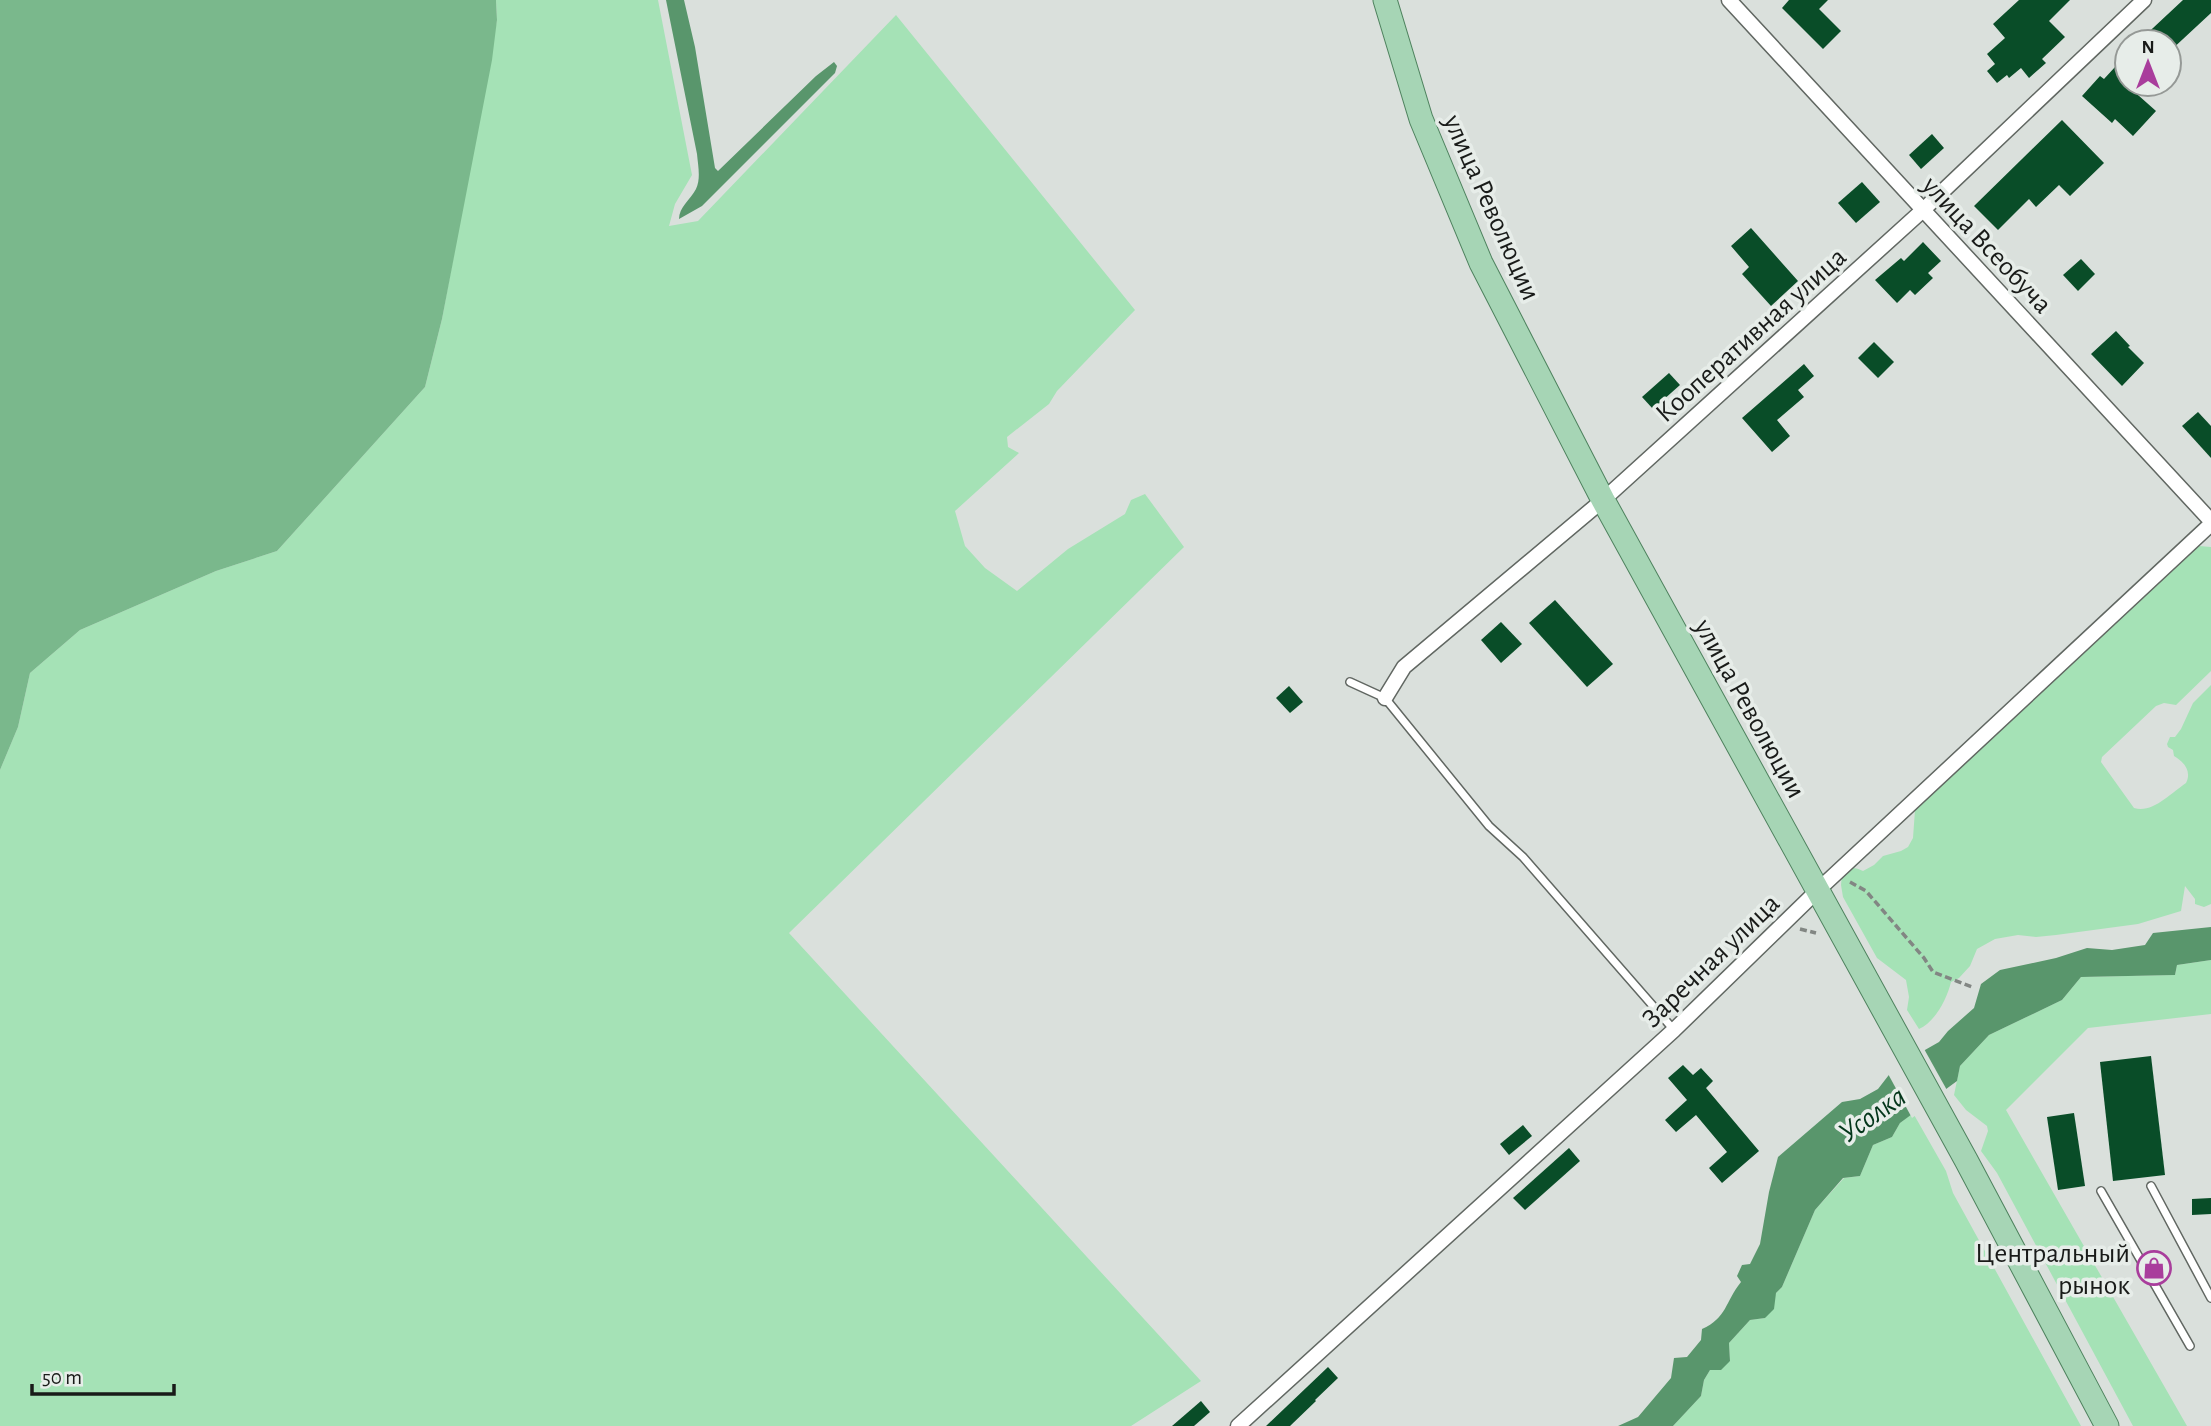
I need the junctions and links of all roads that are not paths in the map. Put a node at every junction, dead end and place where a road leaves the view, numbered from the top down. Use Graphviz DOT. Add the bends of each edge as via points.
graph roads {
  1 [pos="1385,0"];
  2 [pos="1729,0"];
  3 [pos="2144,0"];
  4 [pos="1923,210"];
  5 [pos="1603,500"];
  6 [pos="2211,522"];
  7 [pos="1350,682"];
  8 [pos="1385,698"];
  9 [pos="1817,891"];
  10 [pos="1674,1030"];
  11 [pos="2151,1186"];
  12 [pos="2101,1191"];
  13 [pos="2211,1298"];
  14 [pos="2190,1346"];
  15 [pos="1238,1426"];
  16 [pos="2107,1426"];
  1 -- 5 [label="main road, улица Революции" via="1421,119 1481,263"];
  2 -- 4 [label="street, улица Всеобуча"];
  3 -- 4 [label="street, Кооперативная улица"];
  4 -- 5 [label="street, Кооперативная улица"];
  4 -- 6 [label="street, улица Всеобуча"];
  5 -- 8 [label="street, Кооперативная улица" via="1404,667"];
  5 -- 9 [label="main road, улица Революции"];
  6 -- 9 [label="street, Заречная улица"];
  7 -- 8 [label="lane"];
  8 -- 10 [label="lane" via="1489,826 1523,857"];
  9 -- 10 [label="street, Заречная улица"];
  9 -- 16 [label="main road, улица Революции"];
  10 -- 15 [label="street, Заречная улица"];
  11 -- 13 [label="lane"];
  12 -- 14 [label="lane"];
}
